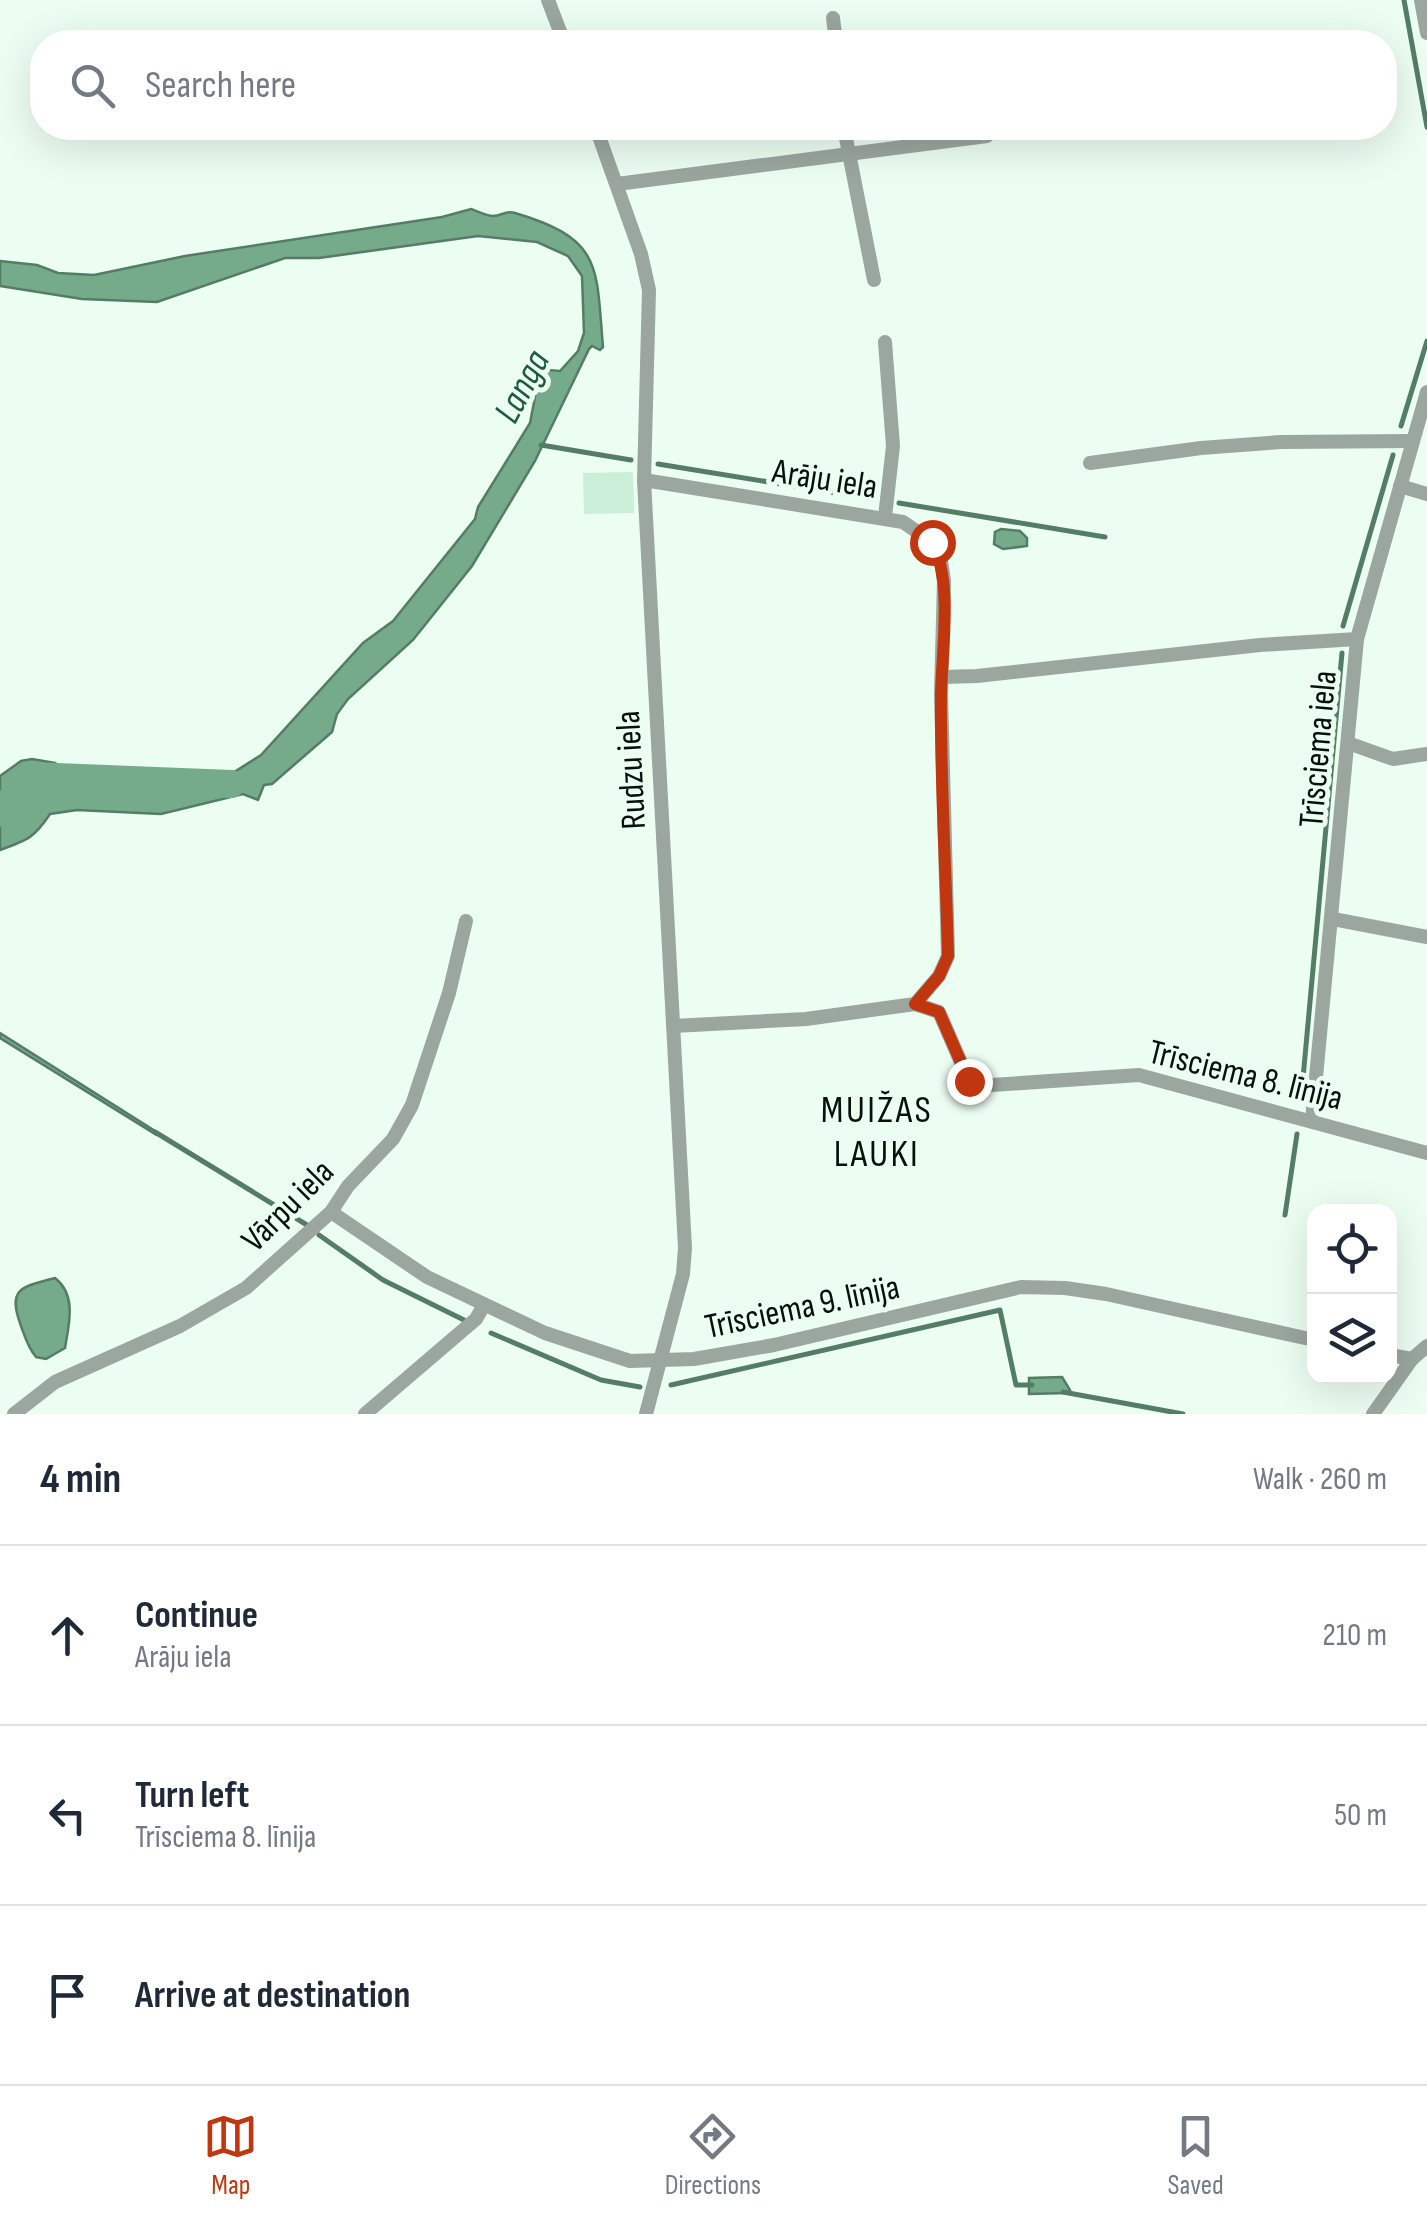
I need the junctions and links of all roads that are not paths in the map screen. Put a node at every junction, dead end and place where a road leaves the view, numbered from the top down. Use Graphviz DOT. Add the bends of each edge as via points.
graph roads {
  1 [pos="548,0"];
  2 [pos="1421,0"];
  3 [pos="834,18"];
  4 [pos="559,30"];
  5 [pos="835,30"];
  6 [pos="1427,33"];
  7 [pos="600,140"];
  8 [pos="845,140"];
  9 [pos="954,140"];
  10 [pos="847,153"];
  11 [pos="617,184"];
  12 [pos="874,280"];
  13 [pos="884,342"];
  14 [pos="1427,392"];
  15 [pos="1412,440"];
  16 [pos="1090,464"];
  17 [pos="644,480"];
  18 [pos="1400,486"];
  19 [pos="1427,494"];
  20 [pos="885,517"];
  21 [pos="1357,639"];
  22 [pos="942,677"];
  23 [pos="1348,743"];
  24 [pos="1427,754"];
  25 [pos="1333,919"];
  26 [pos="466,922"];
  27 [pos="1427,937"];
  28 [pos="915,1004"];
  29 [pos="673,1026"];
  30 [pos="1312,1120"];
  31 [pos="1427,1153"];
  32 [pos="331,1212"];
  33 [pos="484,1305"];
  34 [pos="1307,1338"];
  35 [pos="1427,1346"];
  36 [pos="1397,1356"];
  37 [pos="661,1358"];
  38 [pos="1412,1359"];
  39 [pos="14,1414"];
  40 [pos="366,1414"];
  41 [pos="646,1414"];
  42 [pos="1373,1414"];
  1 -- 4 [label="street"];
  2 -- 6 [label="street"];
  3 -- 5 [label="street"];
  7 -- 11 [label="street, Rudzu iela"];
  8 -- 10 [label="street"];
  9 -- 10 [label="street"];
  10 -- 11 [label="street"];
  10 -- 12 [label="street"];
  11 -- 17 [label="street, Rudzu iela" via="649,290"];
  13 -- 20 [label="street" via="893,446"];
  14 -- 15 [label="street, Trīsciema iela"];
  15 -- 16 [label="street" via="1281,442"];
  15 -- 18 [label="street, Trīsciema iela"];
  17 -- 20 [label="street, Arāju iela"];
  17 -- 29 [label="street, Rudzu iela"];
  18 -- 19 [label="street"];
  18 -- 21 [label="street, Trīsciema iela"];
  20 -- 22 [label="street, Arāju iela" via="918,530 942,560"];
  21 -- 22 [label="street"];
  21 -- 23 [label="street, Trīsciema iela"];
  22 -- 28 [label="street, Arāju iela" via="948,956"];
  23 -- 24 [label="street" via="1394,759"];
  23 -- 25 [label="street, Trīsciema iela"];
  25 -- 27 [label="street"];
  25 -- 30 [label="street, Trīsciema iela"];
  26 -- 32 [label="street, Vārpu iela" via="412,1105 394,1139"];
  28 -- 29 [label="street" via="806,1019"];
  28 -- 30 [label="street, Trīsciema 8. līnija" via="939,1012 969,1081 1138,1075"];
  29 -- 37 [label="street, Rudzu iela" via="685,1248"];
  30 -- 31 [label="street, Trīsciema 8. līnija"];
  32 -- 33 [label="street, Trīsciema 9. līnija" via="426,1277"];
  32 -- 39 [label="street, Vārpu iela" via="246,1288 56,1382"];
  33 -- 37 [label="street, Trīsciema 9. līnija" via="630,1361"];
  33 -- 40 [label="street"];
  34 -- 37 [label="street, Trīsciema 9. līnija" via="1106,1294 1021,1287 774,1345"];
  35 -- 38 [label="street"];
  36 -- 38 [label="street"];
  37 -- 41 [label="street, Rudzu iela"];
  38 -- 42 [label="street"];
}
